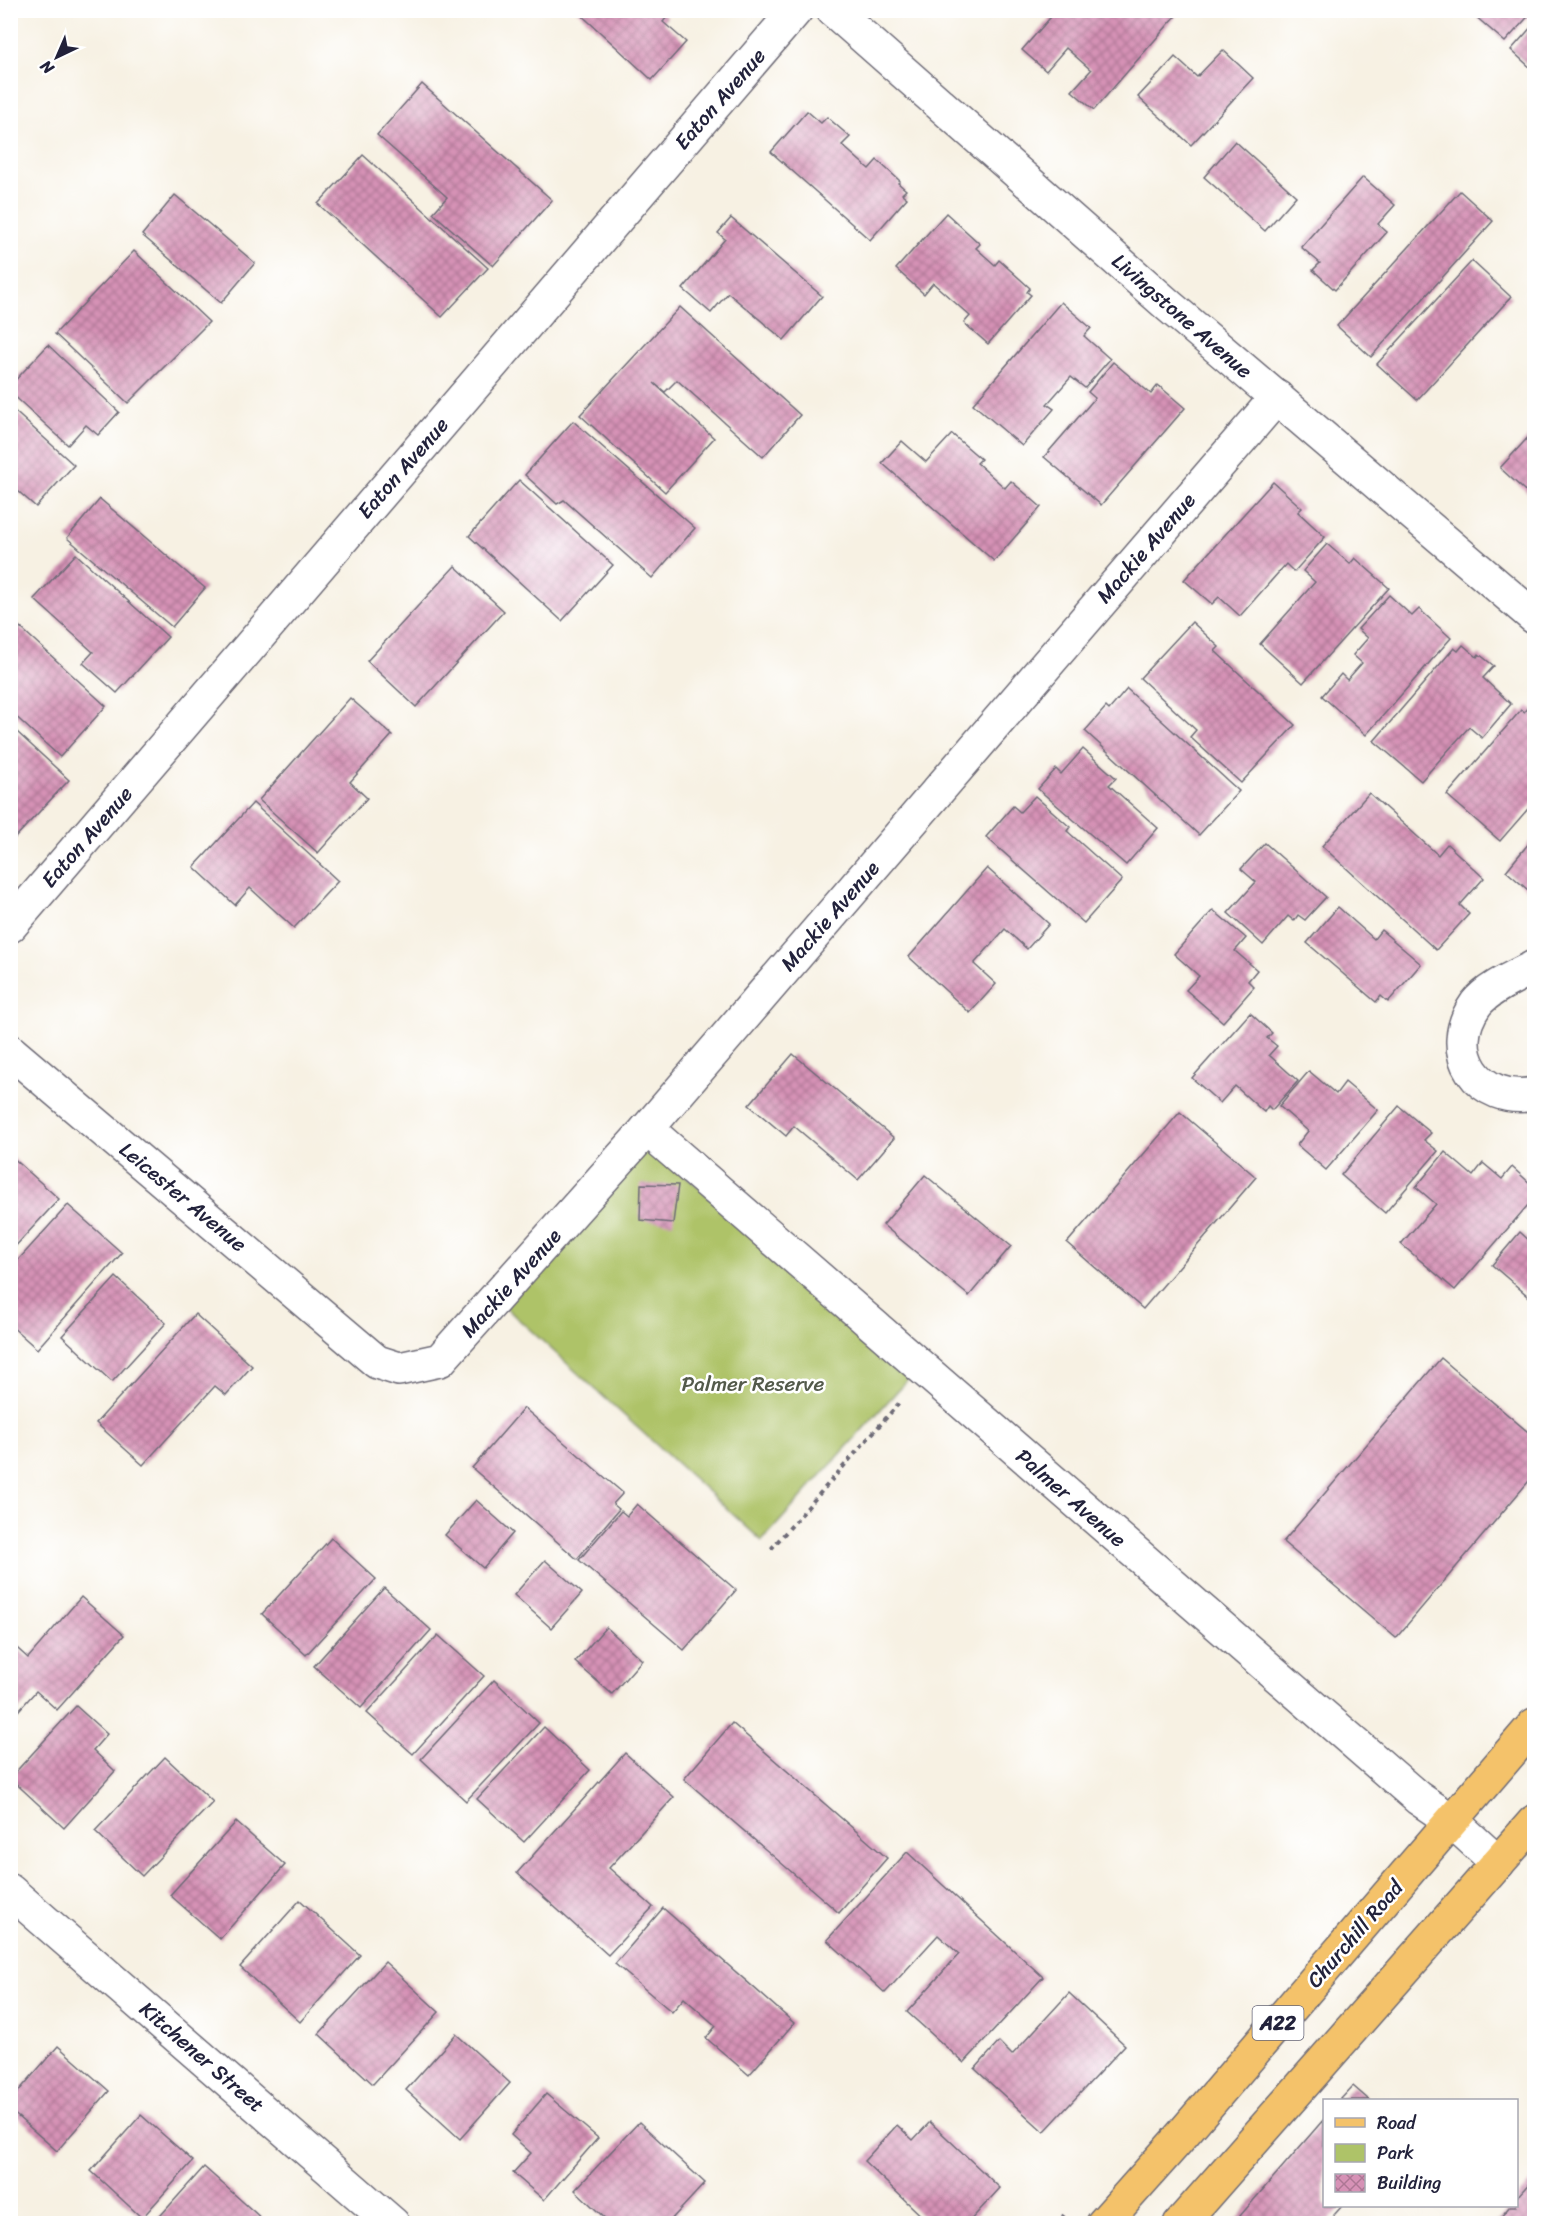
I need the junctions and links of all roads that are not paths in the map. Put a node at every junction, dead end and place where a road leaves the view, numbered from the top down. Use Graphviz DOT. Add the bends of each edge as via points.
graph roads {
  1 [pos="796,10"];
  2 [pos="833,10"];
  3 [pos="1276,397"];
  4 [pos="1534,616"];
  5 [pos="10,926"];
  6 [pos="1534,967"];
  7 [pos="10,1050"];
  8 [pos="1534,1094"];
  9 [pos="647,1129"];
  10 [pos="355,1342"];
  11 [pos="1534,1725"];
  12 [pos="1452,1821"];
  13 [pos="1534,1822"];
  14 [pos="1498,1863"];
  15 [pos="10,1890"];
  16 [pos="393,2223"];
  17 [pos="1103,2223"];
  18 [pos="1180,2223"];
  1 -- 5 [label="street, Eaton Avenue"];
  2 -- 3 [label="street, Livingstone Avenue"];
  3 -- 4 [label="street, Livingstone Avenue"];
  3 -- 9 [label="street, Mackie Avenue"];
  6 -- 8 [label="street" via="1505,981 1477,1003 1463,1028 1462,1043 1470,1071 1483,1085 1518,1097"];
  7 -- 10 [label="street, Leicester Avenue"];
  9 -- 10 [label="street, Mackie Avenue" via="440,1360 399,1369 377,1362"];
  9 -- 12 [label="street, Palmer Avenue" via="1418,1798"];
  11 -- 12 [label="main road, Churchill Road / A22"];
  12 -- 14 [label="street, Palmer Avenue"];
  12 -- 17 [label="main road, Churchill Road / A22"];
  13 -- 14 [label="main road, A22"];
  14 -- 18 [label="main road, A22"];
  15 -- 16 [label="street, Kitchener Street"];
}
